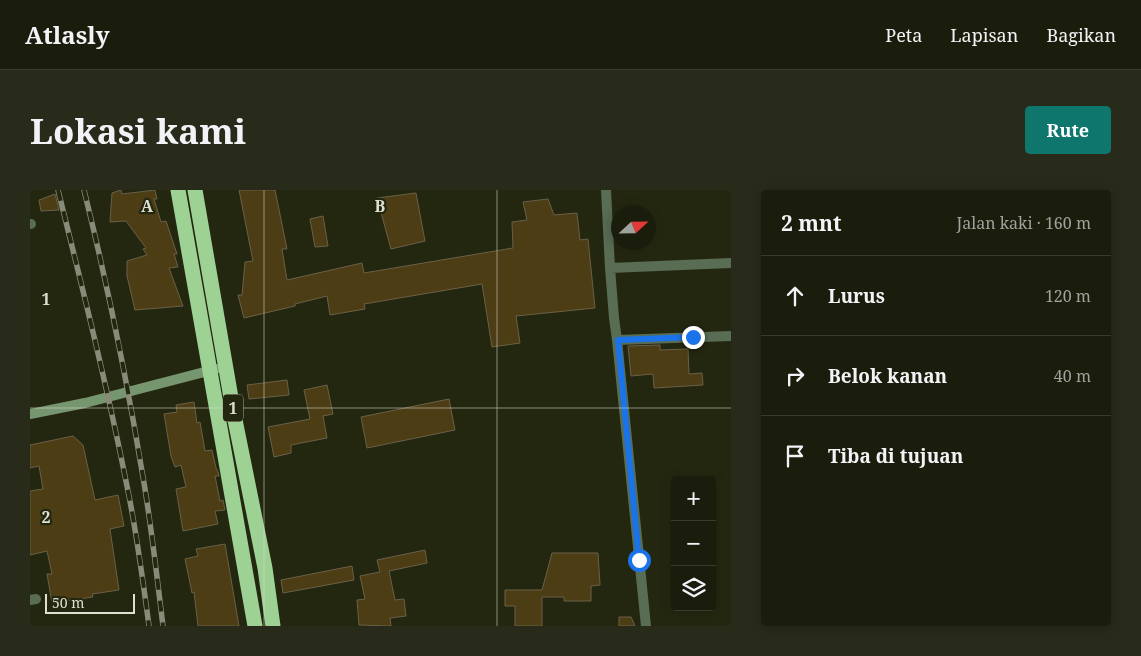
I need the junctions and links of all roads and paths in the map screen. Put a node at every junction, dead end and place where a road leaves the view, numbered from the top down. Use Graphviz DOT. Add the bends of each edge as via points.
graph roads {
  1 [pos="178,190"];
  2 [pos="195,190"];
  3 [pos="606,190"];
  4 [pos="731,263"];
  5 [pos="610,268"];
  6 [pos="731,336"];
  7 [pos="618,340"];
  8 [pos="227,368"];
  9 [pos="209,370"];
  10 [pos="30,414"];
  11 [pos="255,626"];
  12 [pos="273,626"];
  13 [pos="646,626"];
  1 -- 9 [label="highway, 1"];
  2 -- 8 [label="highway, 1"];
  3 -- 5 [label="street"];
  4 -- 5 [label="street"];
  5 -- 7 [label="street"];
  6 -- 7 [label="street"];
  7 -- 13 [label="street"];
  8 -- 9 [label="main road"];
  8 -- 12 [label="highway, 1"];
  9 -- 10 [label="main road" via="85,404"];
  9 -- 11 [label="highway, 1"];
}
